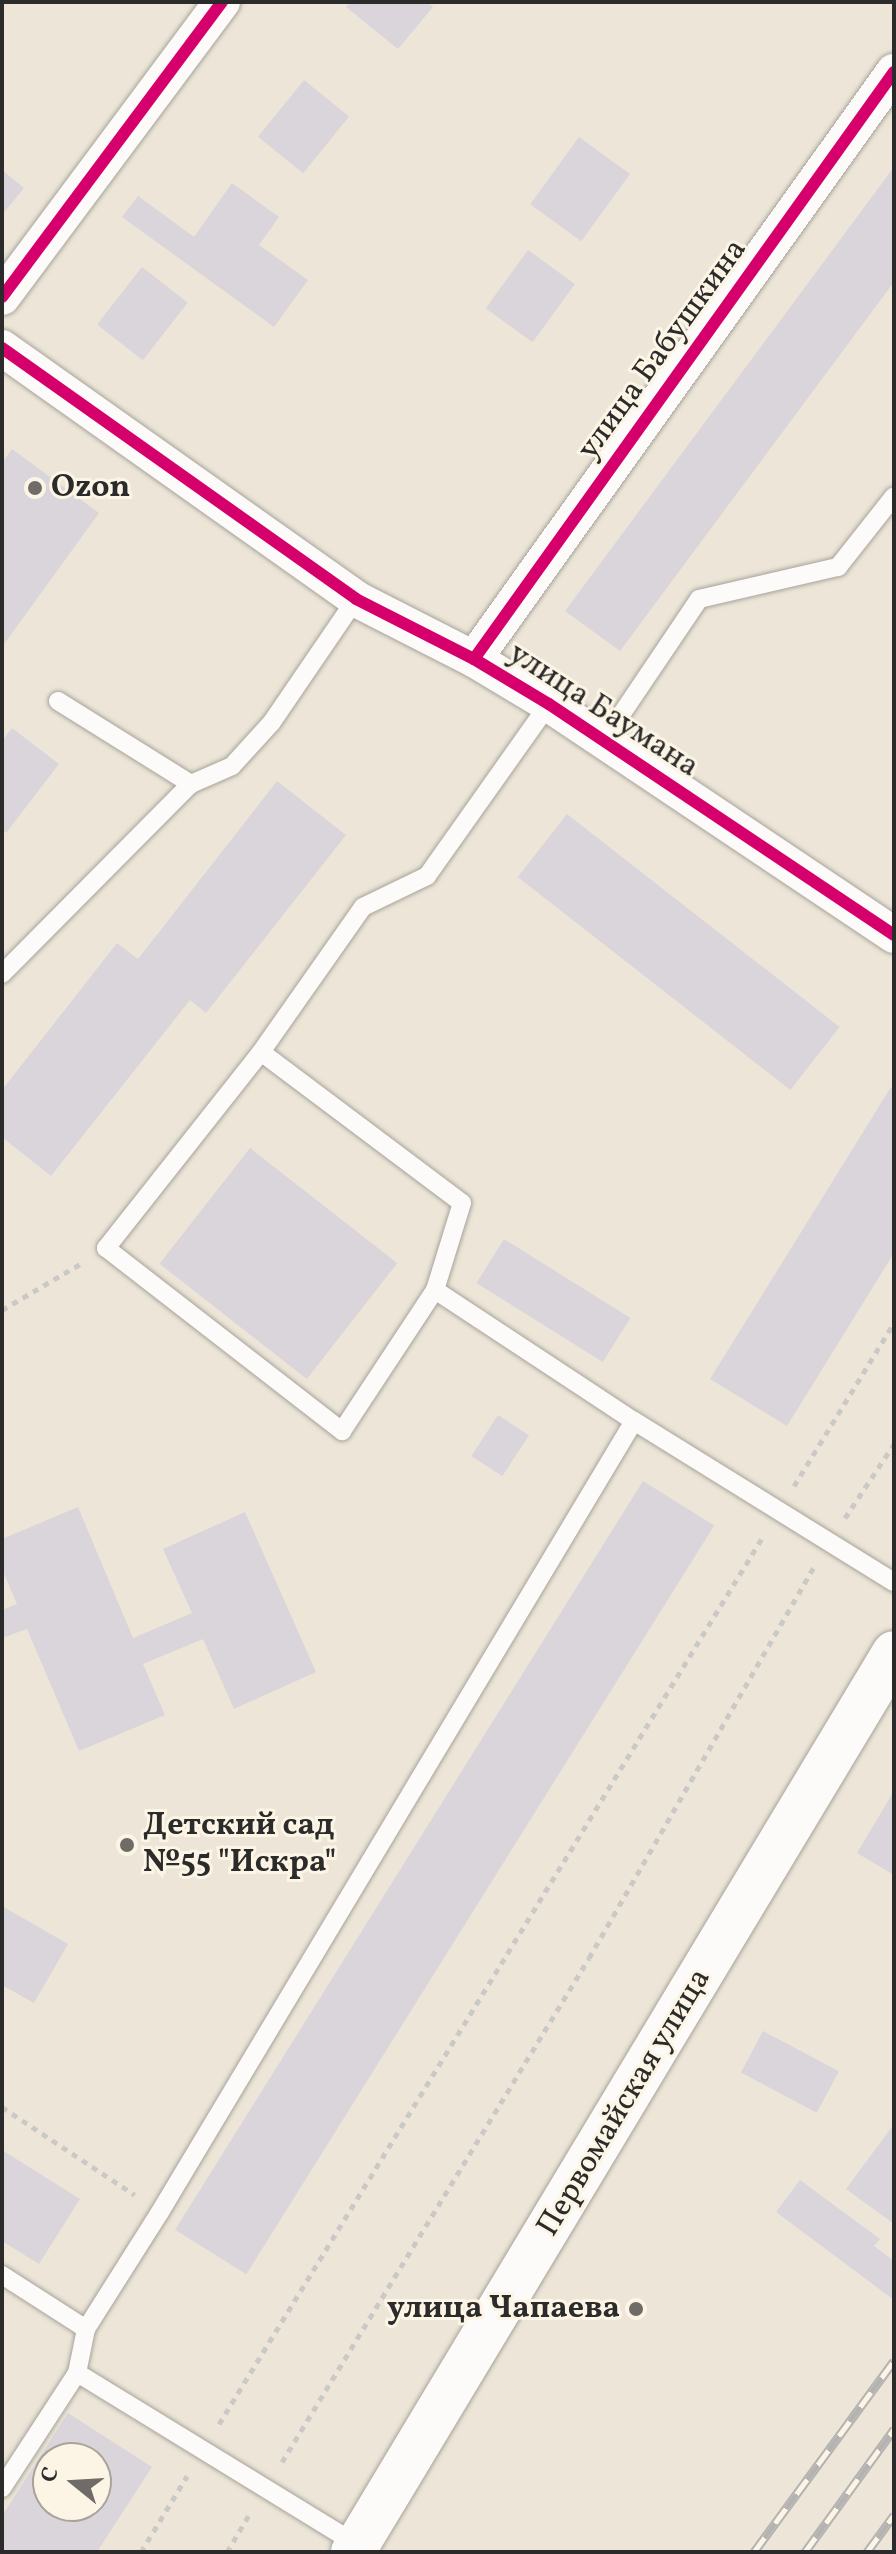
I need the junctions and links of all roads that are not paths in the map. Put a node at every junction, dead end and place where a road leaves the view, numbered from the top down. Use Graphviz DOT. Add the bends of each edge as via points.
graph roads {
  1 [pos="222,2"];
  2 [pos="894,72"];
  3 [pos="2,297"];
  4 [pos="2,348"];
  5 [pos="894,496"];
  6 [pos="356,599"];
  7 [pos="474,659"];
  8 [pos="58,701"];
  9 [pos="549,704"];
  10 [pos="604,740"];
  11 [pos="191,784"];
  12 [pos="894,935"];
  13 [pos="2,974"];
  14 [pos="261,1052"];
  15 [pos="435,1290"];
  16 [pos="634,1421"];
  17 [pos="894,1582"];
  18 [pos="894,1653"];
  19 [pos="2,2275"];
  20 [pos="86,2329"];
  21 [pos="77,2373"];
  22 [pos="2,2488"];
  23 [pos="356,2548"];
  1 -- 3 [label="street"];
  2 -- 7 [label="street, улица Бабушкина"];
  4 -- 6 [label="street, улица Баумана"];
  5 -- 10 [label="lane" via="838,567 699,599"];
  6 -- 7 [label="street, улица Баумана"];
  6 -- 11 [label="lane" via="272,722 232,766"];
  7 -- 9 [label="street, улица Баумана"];
  8 -- 11 [label="lane"];
  9 -- 10 [label="street, улица Баумана"];
  9 -- 14 [label="lane" via="427,876 363,907"];
  10 -- 12 [label="street, улица Баумана"];
  11 -- 13 [label="lane"];
  14 -- 15 [label="lane" via="462,1203"];
  14 -- 15 [label="lane" via="106,1248 342,1431"];
  15 -- 16 [label="lane"];
  16 -- 17 [label="lane"];
  16 -- 20 [label="lane"];
  18 -- 23 [label="main road, Первомайская улица"];
  19 -- 20 [label="lane"];
  20 -- 21 [label="lane"];
  21 -- 22 [label="lane"];
  21 -- 23 [label="lane" via="267,2487"];
}
